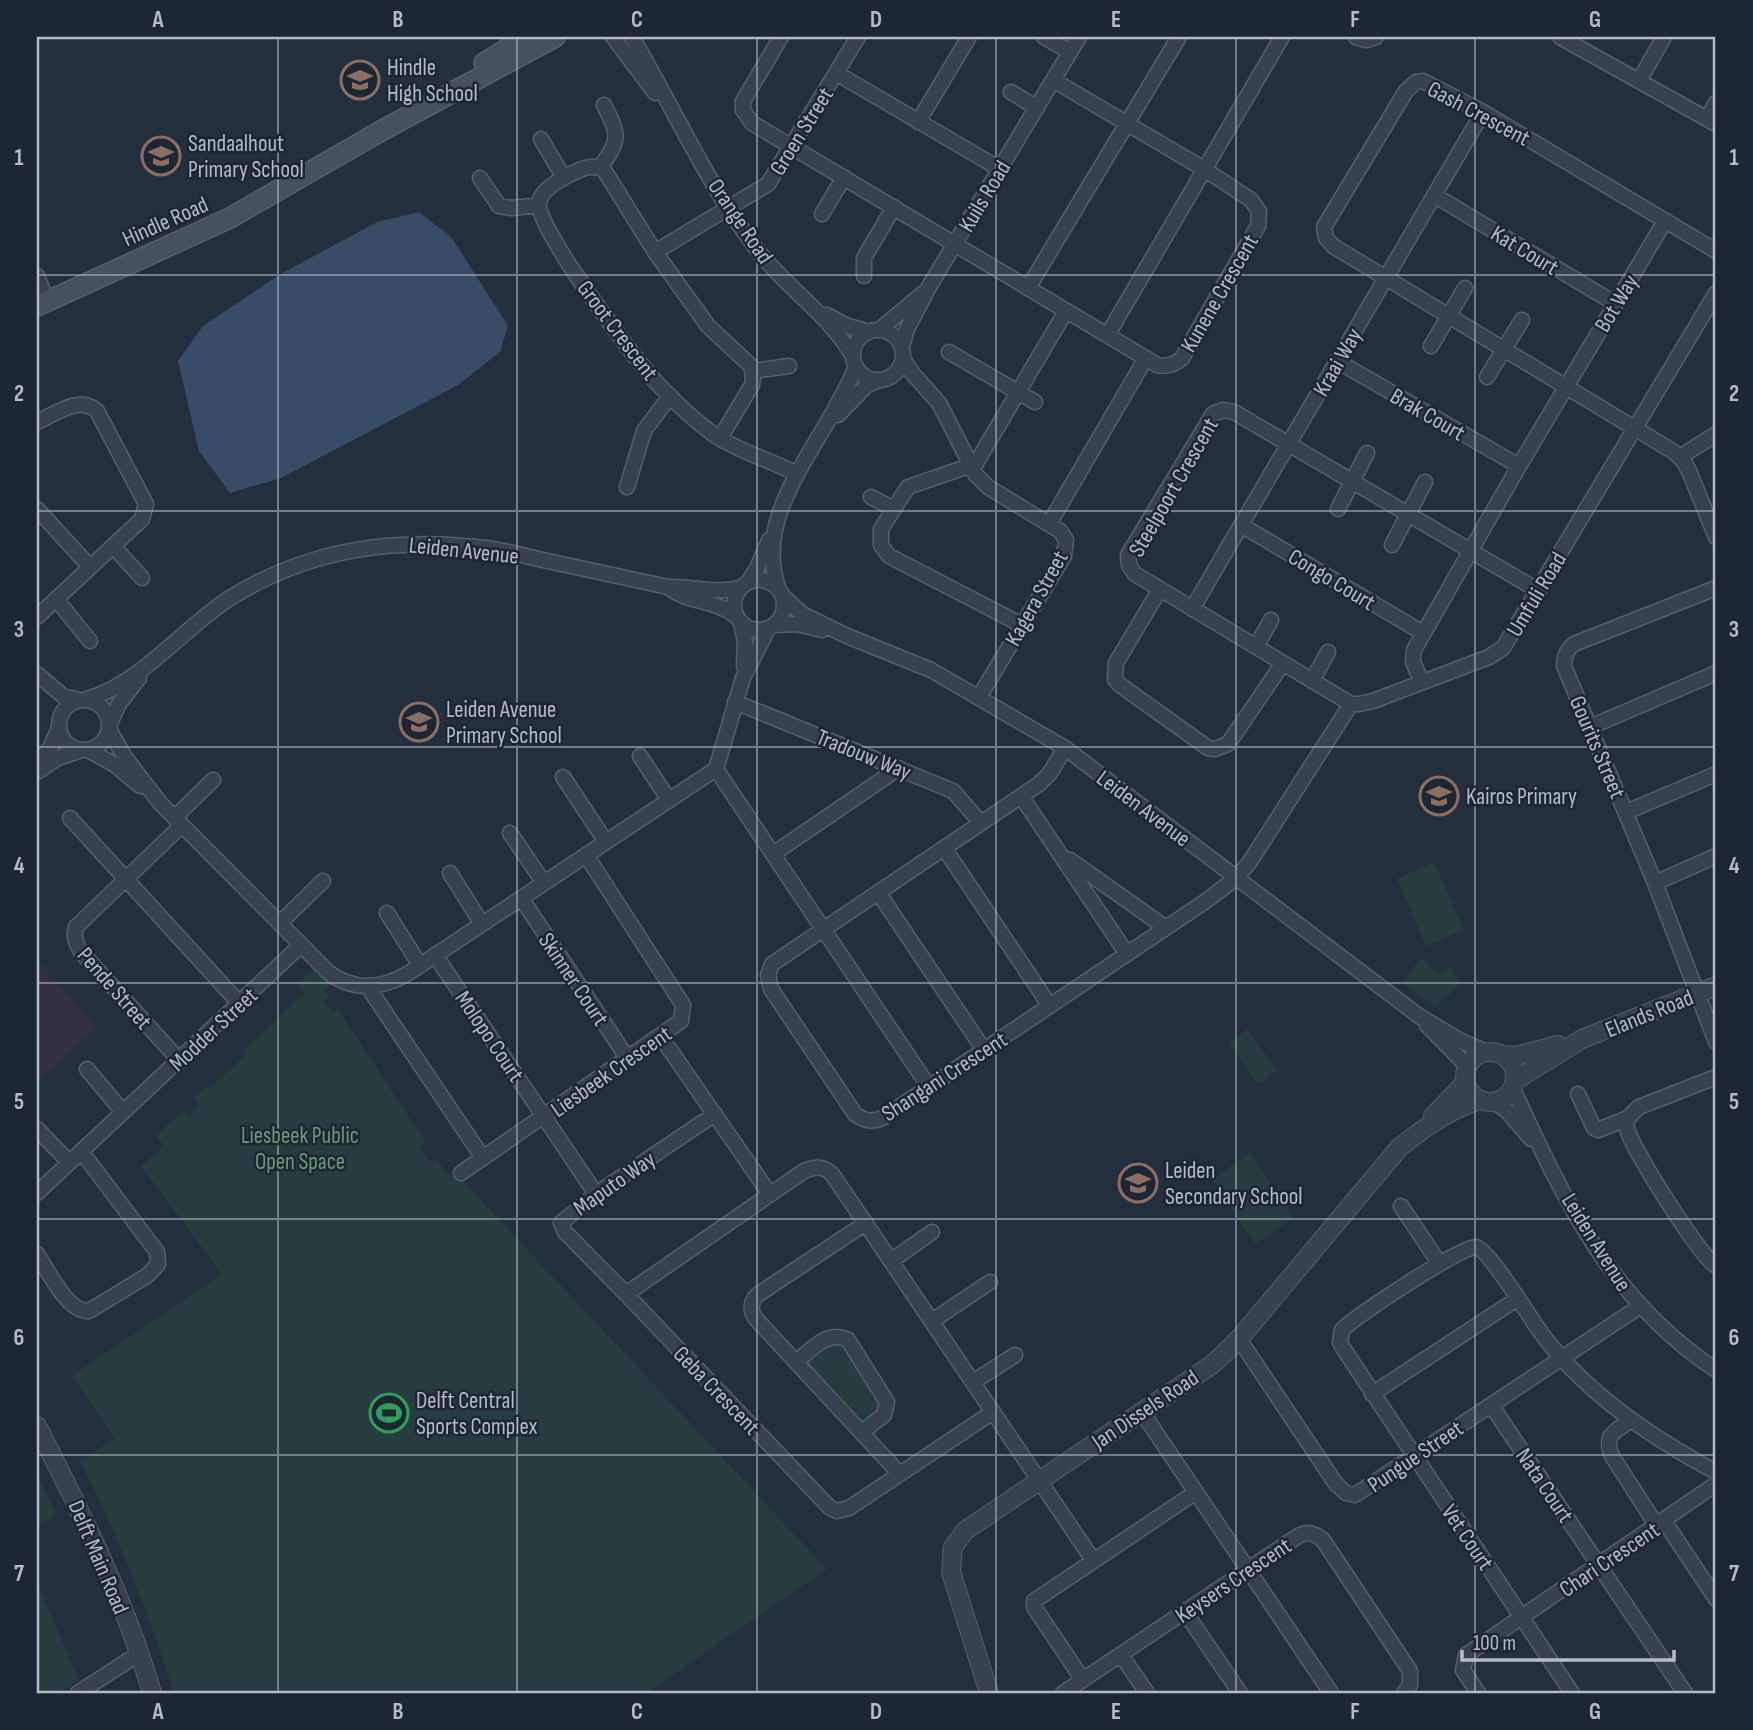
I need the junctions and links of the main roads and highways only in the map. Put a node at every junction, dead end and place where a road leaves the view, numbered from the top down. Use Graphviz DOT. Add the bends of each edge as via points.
graph roads {
  1 [pos="526,37"];
  2 [pos="555,37"];
  3 [pos="381,131"];
  4 [pos="42,303"];
  1 -- 3 [label="main road, Hindle Road"];
  2 -- 3 [label="main road, Hindle Road"];
  3 -- 4 [label="main road, Hindle Road" via="230,218"];
}
